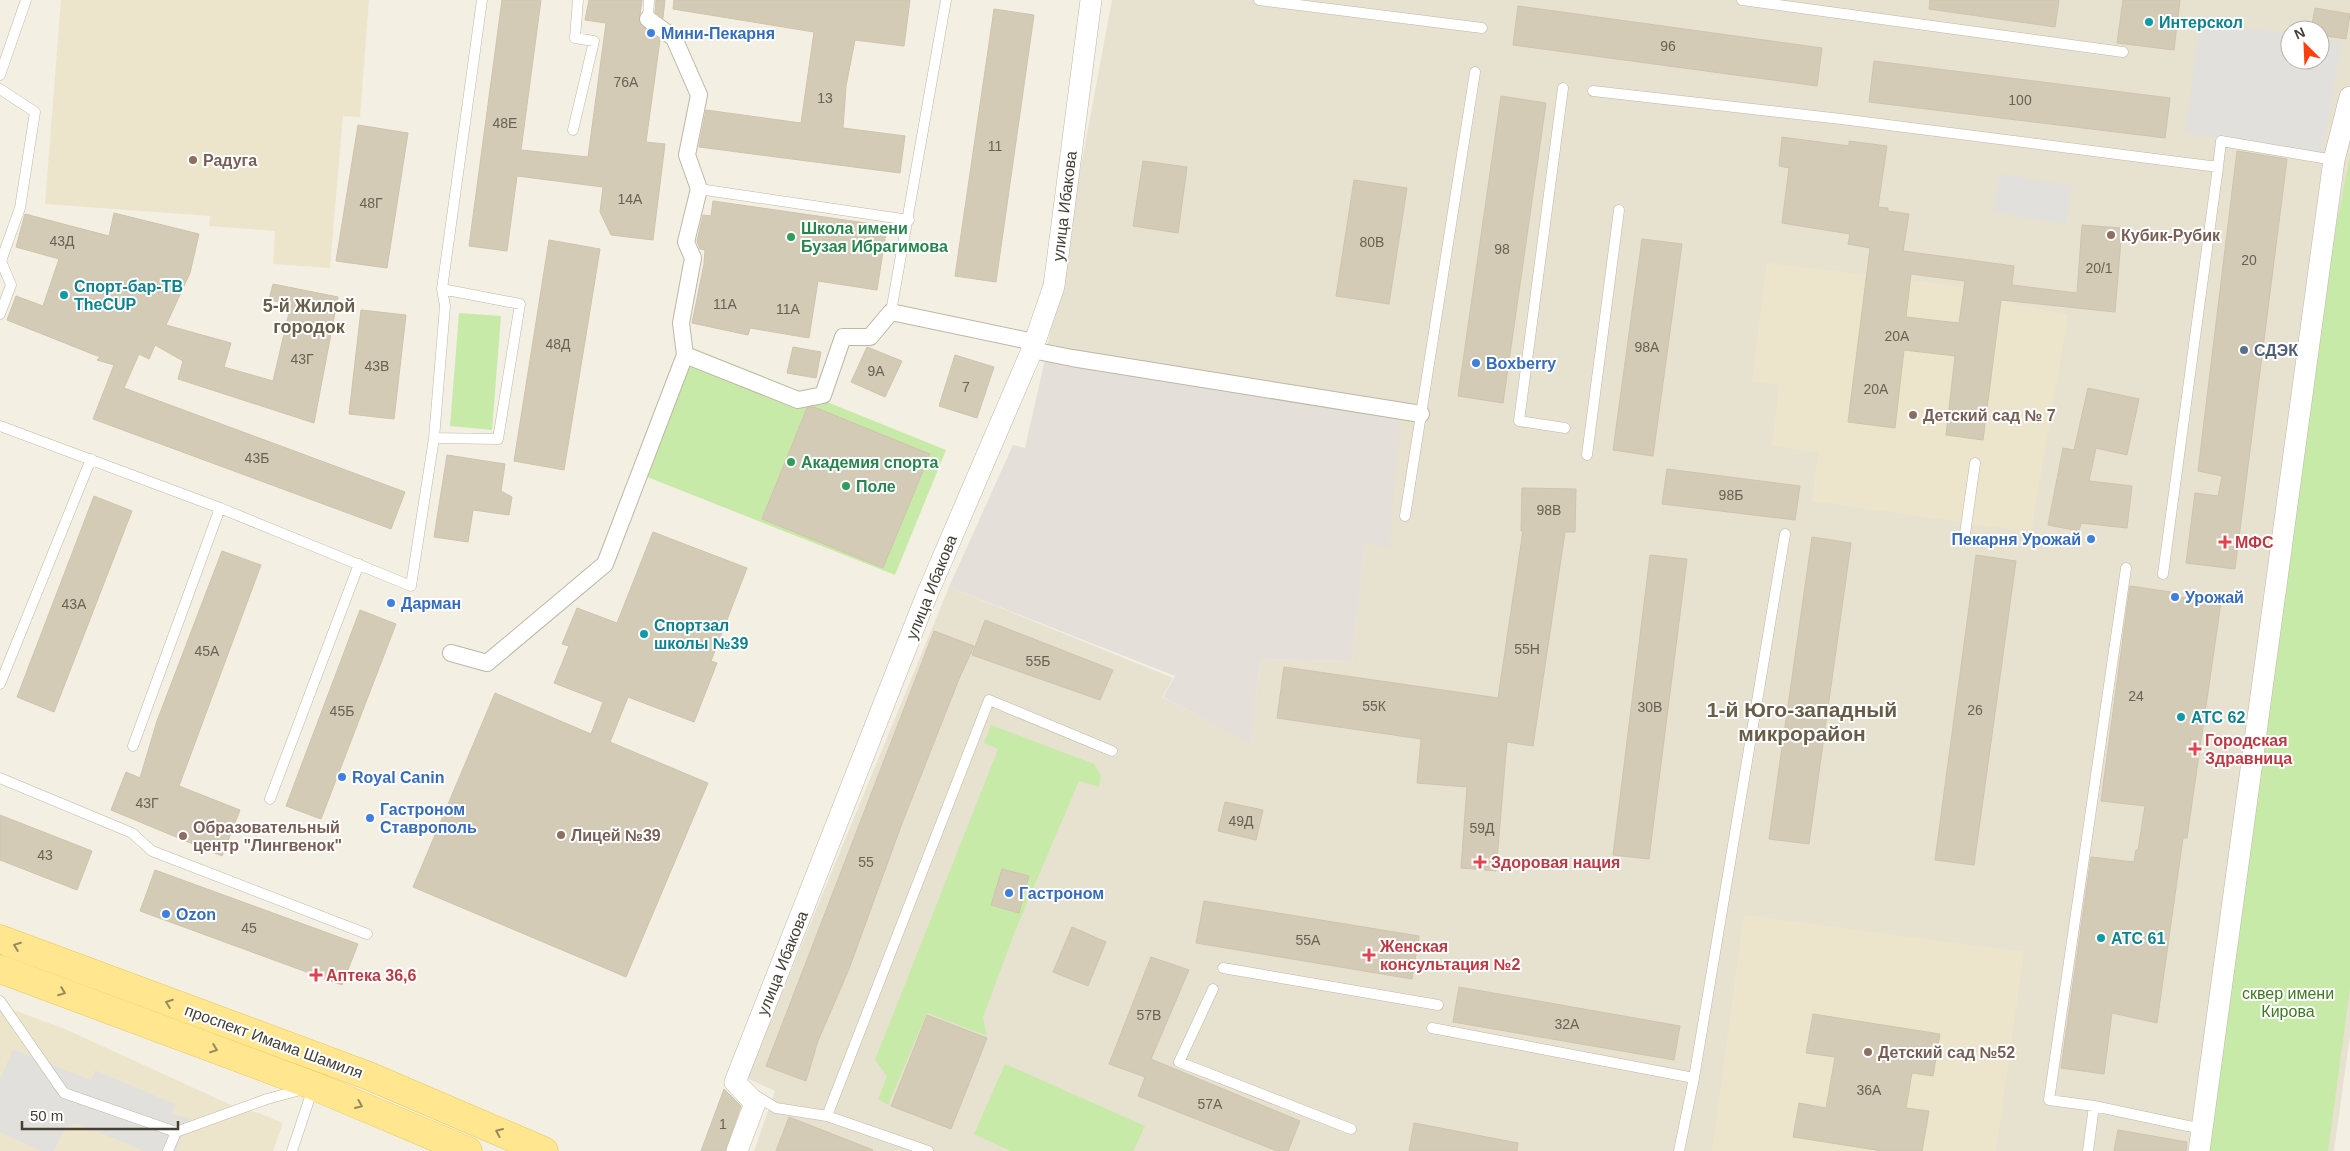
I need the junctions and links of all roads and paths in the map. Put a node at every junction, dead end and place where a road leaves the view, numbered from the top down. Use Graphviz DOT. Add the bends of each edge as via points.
graph roads {
  1 [pos="26,0"];
  2 [pos="482,0"];
  3 [pos="578,0"];
  4 [pos="650,0"];
  5 [pos="946,0"];
  6 [pos="1091,0"];
  7 [pos="1260,0"];
  8 [pos="1742,0"];
  9 [pos="648,18"];
  10 [pos="1482,28"];
  11 [pos="2123,52"];
  12 [pos="1475,72"];
  13 [pos="0,74"];
  14 [pos="1563,88"];
  15 [pos="0,89"];
  16 [pos="1593,91"];
  17 [pos="2350,97"];
  18 [pos="572,130"];
  19 [pos="2334,160"];
  20 [pos="2218,167"];
  21 [pos="699,189"];
  22 [pos="1619,210"];
  23 [pos="909,220"];
  24 [pos="442,289"];
  25 [pos="891,312"];
  26 [pos="0,314"];
  27 [pos="1033,346"];
  28 [pos="685,355"];
  29 [pos="1421,414"];
  30 [pos="0,426"];
  31 [pos="1565,428"];
  32 [pos="434,438"];
  33 [pos="1587,455"];
  34 [pos="91,459"];
  35 [pos="1975,463"];
  36 [pos="220,508"];
  37 [pos="1405,516"];
  38 [pos="1785,534"];
  39 [pos="1964,541"];
  40 [pos="359,564"];
  41 [pos="2126,568"];
  42 [pos="2163,574"];
  43 [pos="451,653"];
  44 [pos="0,684"];
  45 [pos="133,746"];
  46 [pos="1112,751"];
  47 [pos="0,778"];
  48 [pos="270,798"];
  49 [pos="367,934"];
  50 [pos="0,939"];
  51 [pos="1223,968"];
  52 [pos="0,969"];
  53 [pos="1213,989"];
  54 [pos="0,1001"];
  55 [pos="1438,1005"];
  56 [pos="1432,1028"];
  57 [pos="323,1059"];
  58 [pos="1694,1078"];
  59 [pos="735,1082"];
  60 [pos="314,1086"];
  61 [pos="2094,1106"];
  62 [pos="827,1116"];
  63 [pos="1351,1129"];
  64 [pos="2202,1129"];
  65 [pos="176,1132"];
  66 [pos="168,1151"];
  67 [pos="292,1151"];
  68 [pos="468,1151"];
  69 [pos="544,1151"];
  70 [pos="737,1151"];
  71 [pos="928,1151"];
  72 [pos="1679,1151"];
  73 [pos="2088,1151"];
  74 [pos="2199,1151"];
  1 -- 13 [label="lane"];
  2 -- 24 [label="lane"];
  3 -- 18 [label="lane" via="575,38 594,41"];
  4 -- 9 [label="lane"];
  5 -- 23 [label="lane"];
  6 -- 27 [label="street, улица Ибакова" via="1054,286"];
  7 -- 10 [label="lane"];
  8 -- 11 [label="lane"];
  9 -- 21 [label="street" via="674,38 699,95 687,155"];
  12 -- 29 [label="lane"];
  14 -- 31 [label="lane" via="1520,421"];
  15 -- 26 [label="lane" via="35,112 20,208 1,261 11,285"];
  16 -- 20 [label="lane"];
  17 -- 19 [label="street"];
  19 -- 20 [label="lane" via="2221,141"];
  19 -- 64 [label="street"];
  20 -- 42 [label="lane"];
  21 -- 23 [label="lane"];
  21 -- 28 [label="street" via="686,242 692,258 681,323"];
  22 -- 33 [label="lane"];
  23 -- 25 [label="lane"];
  24 -- 32 [label="lane" via="445,306"];
  24 -- 32 [label="lane" via="520,304 498,439"];
  25 -- 27 [label="street"];
  25 -- 28 [label="street" via="870,337 843,337 822,395 798,400"];
  27 -- 29 [label="street" via="1081,360"];
  27 -- 59 [label="street, улица Ибакова" via="926,597"];
  28 -- 43 [label="street" via="605,564 486,663"];
  29 -- 37 [label="lane"];
  30 -- 34 [label="lane"];
  32 -- 40 [label="lane" via="411,586"];
  34 -- 36 [label="lane"];
  34 -- 44 [label="lane"];
  35 -- 39 [label="lane"];
  36 -- 40 [label="lane"];
  36 -- 45 [label="lane"];
  38 -- 58 [label="lane"];
  40 -- 48 [label="lane"];
  41 -- 61 [label="lane" via="2049,1100"];
  46 -- 62 [label="lane" via="989,700"];
  47 -- 49 [label="lane" via="132,833 152,851"];
  57 -- 50 [label="main road, проспект Имама Шамиля, one-way"];
  51 -- 55 [label="lane"];
  52 -- 60 [label="main road, проспект Имама Шамиля, one-way"];
  53 -- 63 [label="lane" via="1179,1062"];
  54 -- 65 [label="lane" via="64,1093"];
  56 -- 58 [label="lane"];
  57 -- 60 [label="main road"];
  69 -- 57 [label="main road, проспект Имама Шамиля, one-way"];
  58 -- 72 [label="lane"];
  59 -- 62 [label="lane" via="776,1108"];
  59 -- 70 [label="street" via="755,1103"];
  60 -- 65 [label="lane"];
  60 -- 67 [label="lane"];
  60 -- 68 [label="main road, проспект Имама Шамиля, one-way"];
  61 -- 64 [label="lane"];
  61 -- 73 [label="lane"];
  62 -- 71 [label="lane"];
  64 -- 74 [label="street"];
  65 -- 66 [label="lane"];
}
